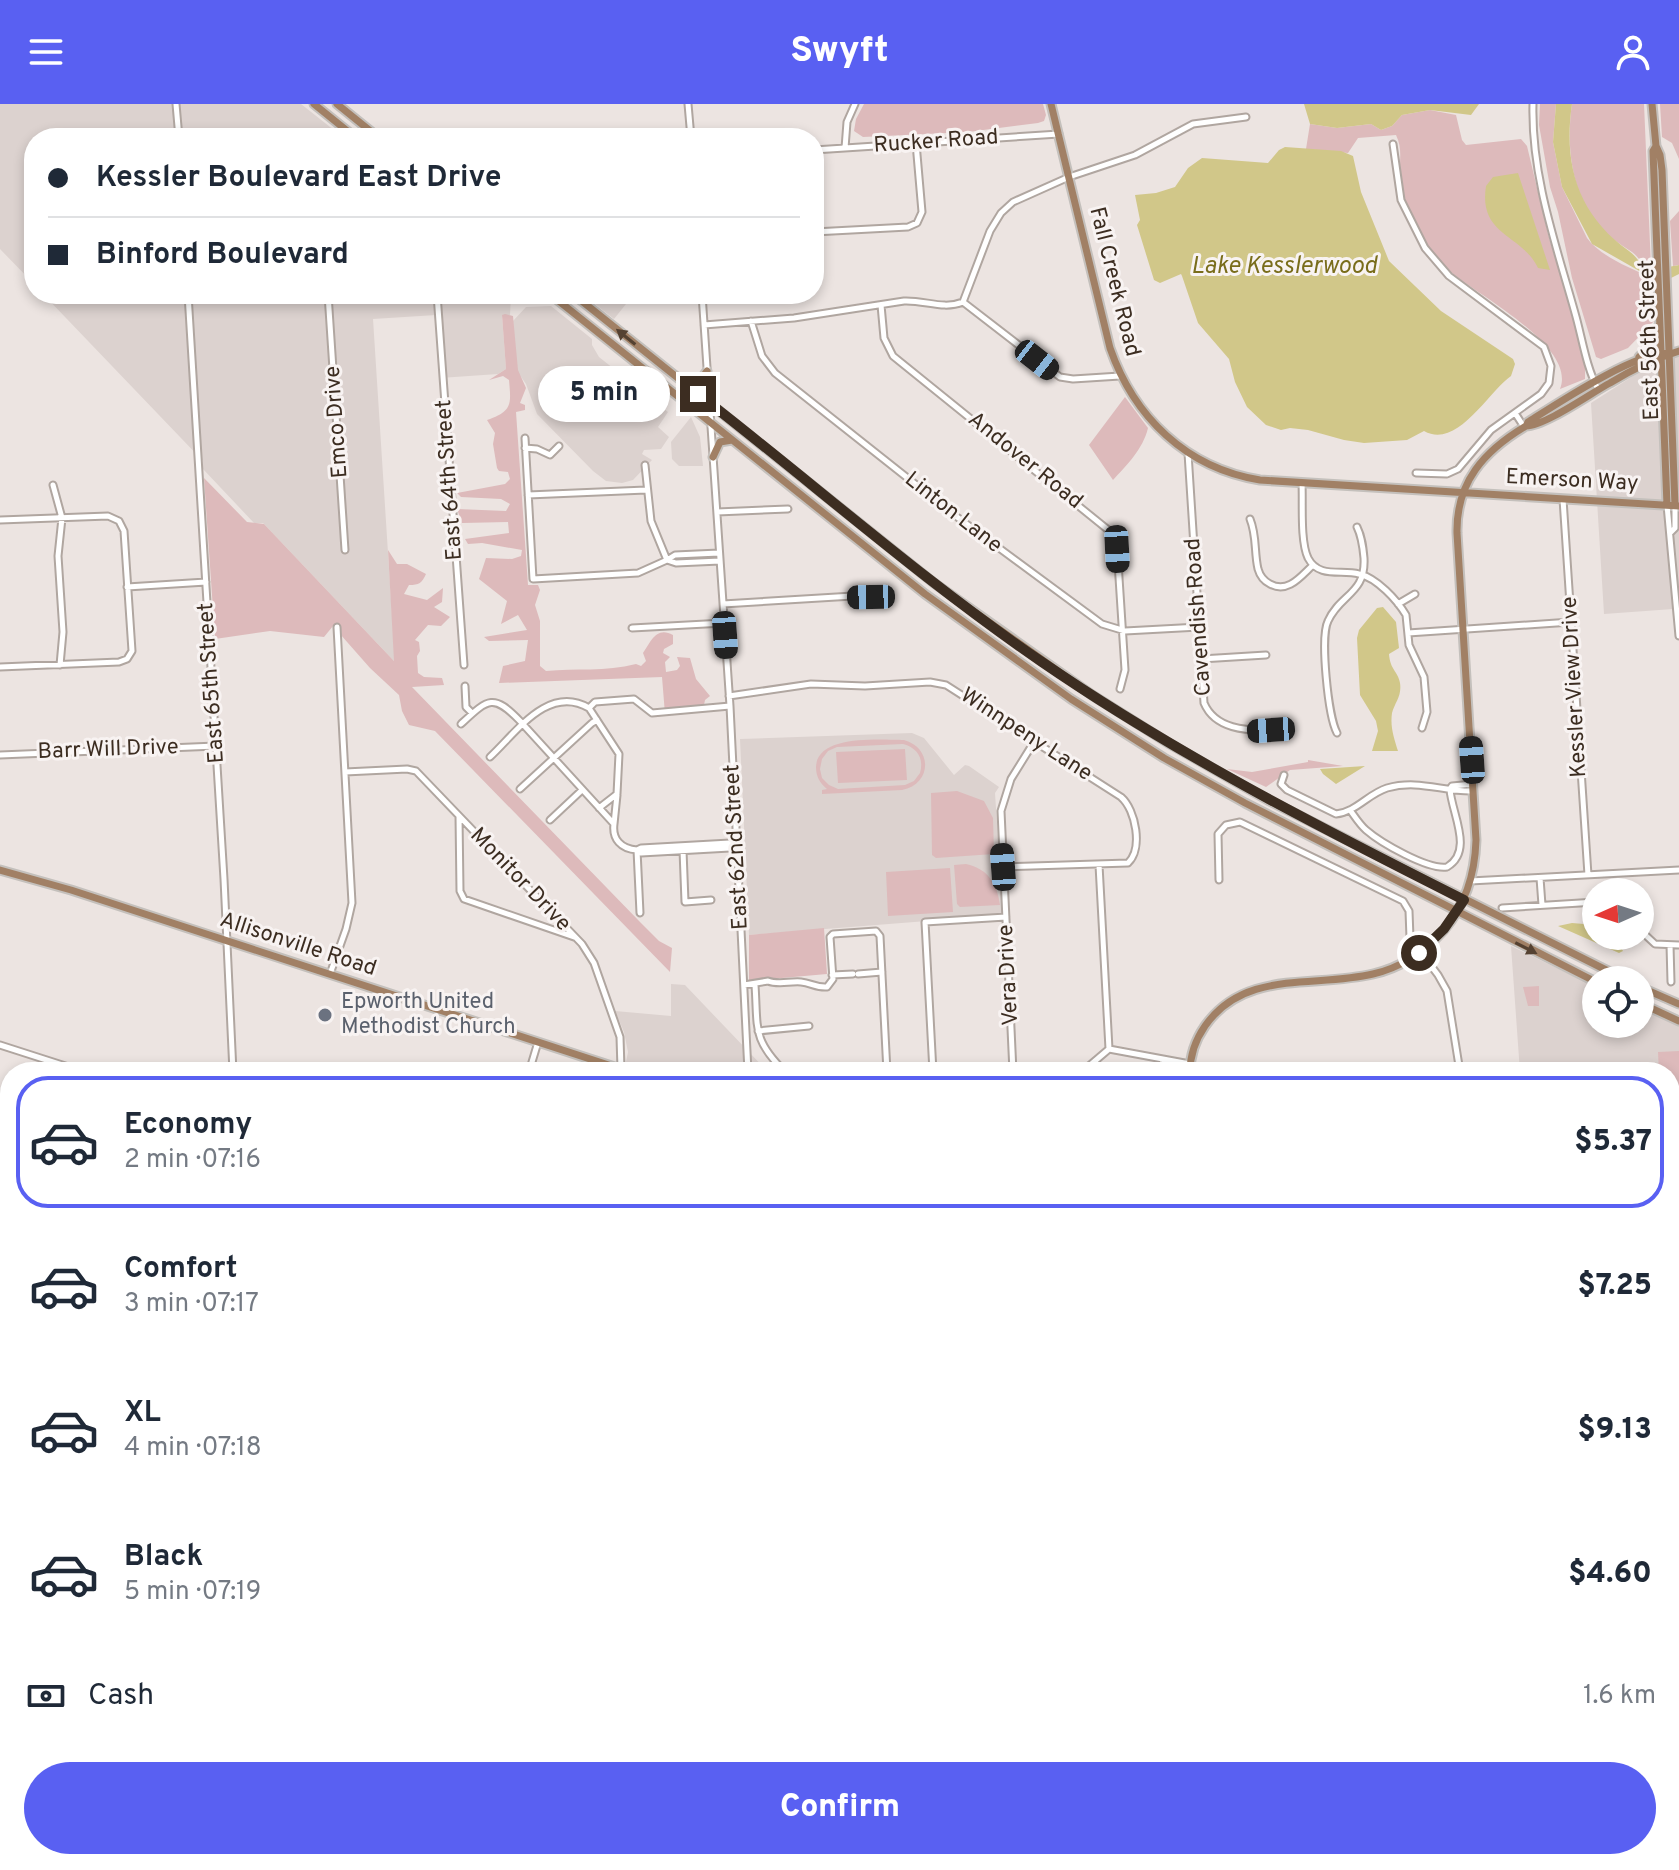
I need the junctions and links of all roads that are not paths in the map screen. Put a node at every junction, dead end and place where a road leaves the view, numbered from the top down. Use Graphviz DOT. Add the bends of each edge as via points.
graph roads {
  1 [pos="176,104"];
  2 [pos="314,104"];
  3 [pos="337,104"];
  4 [pos="688,104"];
  5 [pos="855,104"];
  6 [pos="1051,104"];
  7 [pos="1533,104"];
  8 [pos="1652,104"];
  9 [pos="1246,117"];
  10 [pos="178,128"];
  11 [pos="344,128"];
  12 [pos="367,128"];
  13 [pos="690,128"];
  14 [pos="1059,134"];
  15 [pos="916,143"];
  16 [pos="1393,144"];
  17 [pos="845,148"];
  18 [pos="824,149"];
  19 [pos="1069,177"];
  20 [pos="824,231"];
  21 [pos="1663,292"];
  22 [pos="963,302"];
  23 [pos="189,304"];
  24 [pos="329,304"];
  25 [pos="438,304"];
  26 [pos="562,304"];
  27 [pos="585,304"];
  28 [pos="703,304"];
  29 [pos="881,305"];
  30 [pos="751,321"];
  31 [pos="1661,323"];
  32 [pos="706,325"];
  33 [pos="1679,351"];
  34 [pos="1665,355"];
  35 [pos="1634,361"];
  36 [pos="707,371"];
  37 [pos="1120,376"];
  38 [pos="679,379"];
  39 [pos="1596,386"];
  40 [pos="709,403"];
  41 [pos="1515,413"];
  42 [pos="710,422"];
  43 [pos="1525,427"];
  44 [pos="525,438"];
  45 [pos="733,440"];
  46 [pos="559,446"];
  47 [pos="525,448"];
  48 [pos="1188,453"];
  49 [pos="713,457"];
  50 [pos="645,465"];
  51 [pos="1416,473"];
  52 [pos="1302,483"];
  53 [pos="53,485"];
  54 [pos="646,490"];
  55 [pos="1462,493"];
  56 [pos="528,495"];
  57 [pos="1563,499"];
  58 [pos="1673,505"];
  59 [pos="788,509"];
  60 [pos="717,512"];
  61 [pos="62,518"];
  62 [pos="1250,519"];
  63 [pos="0,520"];
  64 [pos="1357,527"];
  65 [pos="345,550"];
  66 [pos="719,553"];
  67 [pos="667,560"];
  68 [pos="720,561"];
  69 [pos="1313,565"];
  70 [pos="1363,575"];
  71 [pos="206,582"];
  72 [pos="127,587"];
  73 [pos="886,594"];
  74 [pos="1415,594"];
  75 [pos="723,604"];
  76 [pos="1398,604"];
  77 [pos="1678,616"];
  78 [pos="1571,622"];
  79 [pos="724,623"];
  80 [pos="337,627"];
  81 [pos="1199,627"];
  82 [pos="632,628"];
  83 [pos="1463,628"];
  84 [pos="1122,631"];
  85 [pos="1408,633"];
  86 [pos="1679,636"];
  87 [pos="1266,655"];
  88 [pos="1201,659"];
  89 [pos="60,665"];
  90 [pos="464,665"];
  91 [pos="0,667"];
  92 [pos="465,686"];
  93 [pos="1120,689"];
  94 [pos="729,696"];
  95 [pos="730,706"];
  96 [pos="589,708"];
  97 [pos="472,713"];
  98 [pos="597,720"];
  99 [pos="461,724"];
  100 [pos="523,726"];
  101 [pos="1422,728"];
  102 [pos="1271,730"];
  103 [pos="1337,733"];
  104 [pos="1034,742"];
  105 [pos="216,746"];
  106 [pos="0,755"];
  107 [pos="490,757"];
  108 [pos="553,759"];
  109 [pos="345,772"];
  110 [pos="1284,775"];
  111 [pos="1474,787"];
  112 [pos="520,789"];
  113 [pos="1450,789"];
  114 [pos="582,790"];
  115 [pos="617,794"];
  116 [pos="599,808"];
  117 [pos="1350,810"];
  118 [pos="459,816"];
  119 [pos="550,820"];
  120 [pos="614,824"];
  121 [pos="737,846"];
  122 [pos="682,848"];
  123 [pos="637,850"];
  124 [pos="1099,865"];
  125 [pos="1003,867"];
  126 [pos="0,870"];
  127 [pos="1679,870"];
  128 [pos="1588,875"];
  129 [pos="1540,878"];
  130 [pos="1219,880"];
  131 [pos="1470,881"];
  132 [pos="711,900"];
  133 [pos="1464,900"];
  134 [pos="1582,903"];
  135 [pos="1542,905"];
  136 [pos="1502,908"];
  137 [pos="1457,912"];
  138 [pos="640,913"];
  139 [pos="1006,917"];
  140 [pos="575,937"];
  141 [pos="227,941"];
  142 [pos="1654,943"];
  143 [pos="1670,945"];
  144 [pos="1679,945"];
  145 [pos="1419,953"];
  146 [pos="1598,966"];
  147 [pos="882,972"];
  148 [pos="330,974"];
  149 [pos="832,975"];
  150 [pos="1582,975"];
  151 [pos="1671,982"];
  152 [pos="744,985"];
  153 [pos="755,985"];
  154 [pos="1654,993"];
  155 [pos="1679,1004"];
  156 [pos="1654,1009"];
  157 [pos="1679,1021"];
  158 [pos="809,1026"];
  159 [pos="758,1031"];
  160 [pos="538,1042"];
  161 [pos="0,1045"];
  162 [pos="1109,1049"];
  163 [pos="1163,1059"];
  164 [pos="53,1062"];
  165 [pos="233,1062"];
  166 [pos="532,1062"];
  167 [pos="599,1062"];
  168 [pos="621,1062"];
  169 [pos="748,1062"];
  170 [pos="775,1062"];
  171 [pos="886,1062"];
  172 [pos="932,1062"];
  173 [pos="1013,1062"];
  174 [pos="1094,1062"];
  175 [pos="1163,1062"];
  176 [pos="1172,1062"];
  177 [pos="1191,1062"];
  178 [pos="1458,1062"];
  179 [pos="0,1477"];
  180 [pos="0,1488"];
  1 -- 10 [label="street"];
  2 -- 11 [label="main road"];
  3 -- 12 [label="main road"];
  4 -- 13 [label="street"];
  5 -- 17 [label="street"];
  6 -- 14 [label="main road, Fall Creek Road"];
  7 -- 39 [label="street" via="1535,161"];
  8 -- 21 [label="main road, East 56th Street" via="1660,155"];
  9 -- 19 [label="street" via="1193,124 1139,153"];
  14 -- 15 [label="street, Rucker Road"];
  14 -- 19 [label="main road, Fall Creek Road"];
  15 -- 17 [label="street, Rucker Road"];
  15 -- 20 [label="street" via="922,212 917,223"];
  16 -- 41 [label="street" via="1401,200 1425,248 1449,276 1541,344 1549,357 1545,390"];
  17 -- 18 [label="street, Rucker Road"];
  19 -- 22 [label="street" via="1019,198 1002,212 985,240"];
  19 -- 37 [label="main road, Fall Creek Road"];
  21 -- 31 [label="main road, East 56th Street"];
  21 -- 34 [label="main road, East 56th Street"];
  22 -- 29 [label="street"];
  22 -- 37 [label="street" via="1060,377"];
  23 -- 71 [label="street, East 65th Street"];
  24 -- 65 [label="street, Emco Drive"];
  25 -- 90 [label="street, East 64th Street"];
  26 -- 42 [label="main road"];
  38 -- 27 [label="main road, one-way"];
  28 -- 32 [label="street, East 62nd Street"];
  29 -- 30 [label="street"];
  29 -- 84 [label="street, Andover Road" via="884,338 893,356 1112,533"];
  30 -- 32 [label="street"];
  30 -- 84 [label="street, Linton Lane" via="762,356 775,373 1028,572 1102,624"];
  31 -- 34 [label="main road, East 56th Street"];
  31 -- 35 [label="main road" via="1651,345"];
  32 -- 36 [label="street, East 62nd Street"];
  33 -- 34 [label="main road"];
  34 -- 35 [label="main road"];
  34 -- 39 [label="main road"];
  34 -- 58 [label="main road, East 56th Street"];
  35 -- 39 [label="main road"];
  36 -- 38 [label="main road" via="696,384"];
  36 -- 40 [label="street, East 62nd Street"];
  37 -- 48 [label="main road, Fall Creek Road" via="1147,418"];
  38 -- 40 [label="main road"];
  39 -- 43 [label="main road"];
  40 -- 42 [label="street, East 62nd Street"];
  40 -- 133 [label="main road" via="934,583 1069,680 1230,779"];
  41 -- 43 [label="street"];
  41 -- 51 [label="street" via="1485,436 1455,472"];
  42 -- 45 [label="main road"];
  42 -- 49 [label="street, East 62nd Street"];
  43 -- 55 [label="main road" via="1489,452"];
  44 -- 47 [label="street"];
  45 -- 49 [label="main road" via="720,442"];
  45 -- 137 [label="main road" via="952,615 1071,699 1245,803"];
  46 -- 47 [label="street" via="550,455"];
  47 -- 56 [label="street"];
  48 -- 52 [label="main road, Fall Creek Road" via="1240,476"];
  48 -- 81 [label="street, Cavendish Road"];
  49 -- 60 [label="street, East 62nd Street"];
  50 -- 54 [label="street"];
  52 -- 55 [label="main road, Fall Creek Road"];
  52 -- 69 [label="street" via="1306,550"];
  53 -- 61 [label="street"];
  54 -- 56 [label="street"];
  54 -- 67 [label="street" via="651,521"];
  55 -- 57 [label="main road, Emerson Way"];
  55 -- 83 [label="main road" via="1457,533"];
  56 -- 67 [label="street" via="533,579 640,573"];
  57 -- 58 [label="main road, Emerson Way"];
  57 -- 78 [label="street, Kessler View Drive"];
  58 -- 77 [label="street, East 56th Street"];
  59 -- 60 [label="street"];
  60 -- 66 [label="street, East 62nd Street"];
  61 -- 63 [label="street"];
  61 -- 72 [label="street" via="108,516 119,521"];
  61 -- 89 [label="street"];
  62 -- 69 [label="street" via="1258,569 1267,582 1289,586"];
  64 -- 70 [label="street" via="1363,540"];
  66 -- 67 [label="street"];
  66 -- 68 [label="street, East 62nd Street"];
  67 -- 68 [label="street"];
  68 -- 75 [label="street, East 62nd Street"];
  69 -- 70 [label="street" via="1327,572"];
  70 -- 76 [label="street"];
  70 -- 103 [label="street" via="1326,625 1330,715"];
  71 -- 72 [label="street"];
  71 -- 105 [label="street, East 65th Street"];
  72 -- 89 [label="street" via="132,651 127,659"];
  73 -- 75 [label="street"];
  74 -- 76 [label="street"];
  75 -- 79 [label="street, East 62nd Street"];
  76 -- 85 [label="street"];
  77 -- 86 [label="street, East 56th Street"];
  78 -- 83 [label="street"];
  78 -- 128 [label="street, Kessler View Drive"];
  79 -- 82 [label="street"];
  79 -- 94 [label="street, East 62nd Street"];
  80 -- 109 [label="street"];
  81 -- 84 [label="street, Linton Lane"];
  81 -- 88 [label="street, Cavendish Road"];
  83 -- 85 [label="street"];
  83 -- 111 [label="main road"];
  84 -- 93 [label="street, Andover Road" via="1125,670"];
  85 -- 101 [label="street" via="1424,677 1427,712"];
  87 -- 88 [label="street"];
  88 -- 102 [label="street, Cavendish Road" via="1210,713 1238,730"];
  89 -- 91 [label="street"];
  92 -- 97 [label="street" via="466,707"];
  94 -- 95 [label="street, East 62nd Street"];
  94 -- 104 [label="street, Winnpeny Lane" via="811,684 940,683"];
  95 -- 96 [label="street" via="653,713 632,699 594,702"];
  95 -- 121 [label="street, East 62nd Street"];
  96 -- 98 [label="street"];
  96 -- 100 [label="street" via="577,703 547,705"];
  97 -- 99 [label="street"];
  97 -- 100 [label="street" via="487,702 498,702"];
  98 -- 108 [label="street"];
  98 -- 115 [label="street" via="619,754"];
  100 -- 107 [label="street"];
  100 -- 108 [label="street"];
  104 -- 124 [label="street, Winnpeny Lane" via="1132,811 1135,851 1130,861"];
  104 -- 125 [label="street, Vera Drive" via="1002,801"];
  105 -- 106 [label="street, Barr Will Drive"];
  105 -- 141 [label="street, East 65th Street"];
  108 -- 112 [label="street"];
  108 -- 114 [label="street"];
  109 -- 118 [label="street, Monitor Drive" via="413,770"];
  109 -- 148 [label="street" via="352,906"];
  110 -- 117 [label="street" via="1281,784 1332,814"];
  111 -- 113 [label="street"];
  111 -- 131 [label="main road" via="1476,840"];
  113 -- 117 [label="street" via="1398,786 1377,792"];
  113 -- 117 [label="street" via="1459,854 1442,868 1369,832"];
  114 -- 116 [label="street"];
  114 -- 119 [label="street"];
  115 -- 116 [label="street"];
  115 -- 120 [label="street"];
  116 -- 120 [label="street"];
  118 -- 140 [label="street, Monitor Drive"];
  118 -- 140 [label="street" via="464,899"];
  120 -- 123 [label="street" via="617,841"];
  121 -- 122 [label="street"];
  121 -- 152 [label="street, East 62nd Street"];
  122 -- 123 [label="street"];
  122 -- 132 [label="street" via="685,902"];
  123 -- 138 [label="street"];
  124 -- 125 [label="street"];
  124 -- 162 [label="street"];
  125 -- 139 [label="street, Vera Drive"];
  126 -- 141 [label="main road, Allisonville Road"];
  127 -- 128 [label="street"];
  128 -- 129 [label="street"];
  129 -- 131 [label="street"];
  129 -- 135 [label="street"];
  130 -- 145 [label="street" via="1218,834 1228,824 1242,823 1403,901 1410,915 1409,937"];
  131 -- 133 [label="main road"];
  133 -- 137 [label="main road"];
  133 -- 146 [label="main road"];
  134 -- 135 [label="street"];
  135 -- 136 [label="street"];
  137 -- 145 [label="main road"];
  137 -- 150 [label="main road, one-way"];
  139 -- 172 [label="street" via="925,922"];
  139 -- 173 [label="street, Vera Drive"];
  140 -- 168 [label="street, Monitor Drive" via="594,963 619,1033"];
  141 -- 148 [label="main road, Allisonville Road"];
  141 -- 165 [label="street, East 65th Street"];
  142 -- 143 [label="street"];
  143 -- 144 [label="street"];
  143 -- 151 [label="street"];
  145 -- 177 [label="main road" via="1372,975 1268,985 1240,994 1204,1027"];
  145 -- 178 [label="street" via="1447,991"];
  147 -- 149 [label="street"];
  147 -- 149 [label="street" via="876,931 833,934"];
  147 -- 171 [label="street"];
  148 -- 160 [label="main road, Allisonville Road"];
  149 -- 153 [label="street" via="827,987 768,981"];
  152 -- 153 [label="street"];
  152 -- 169 [label="street, East 62nd Street"];
  153 -- 159 [label="street"];
  154 -- 155 [label="main road"];
  156 -- 157 [label="main road"];
  158 -- 159 [label="street"];
  159 -- 170 [label="street"];
  160 -- 166 [label="street"];
  160 -- 167 [label="main road, Allisonville Road"];
  161 -- 164 [label="street"];
  162 -- 163 [label="street"];
  162 -- 174 [label="street"];
  163 -- 175 [label="street"];
  163 -- 176 [label="street"];
  179 -- 180 [label="street"];
}
